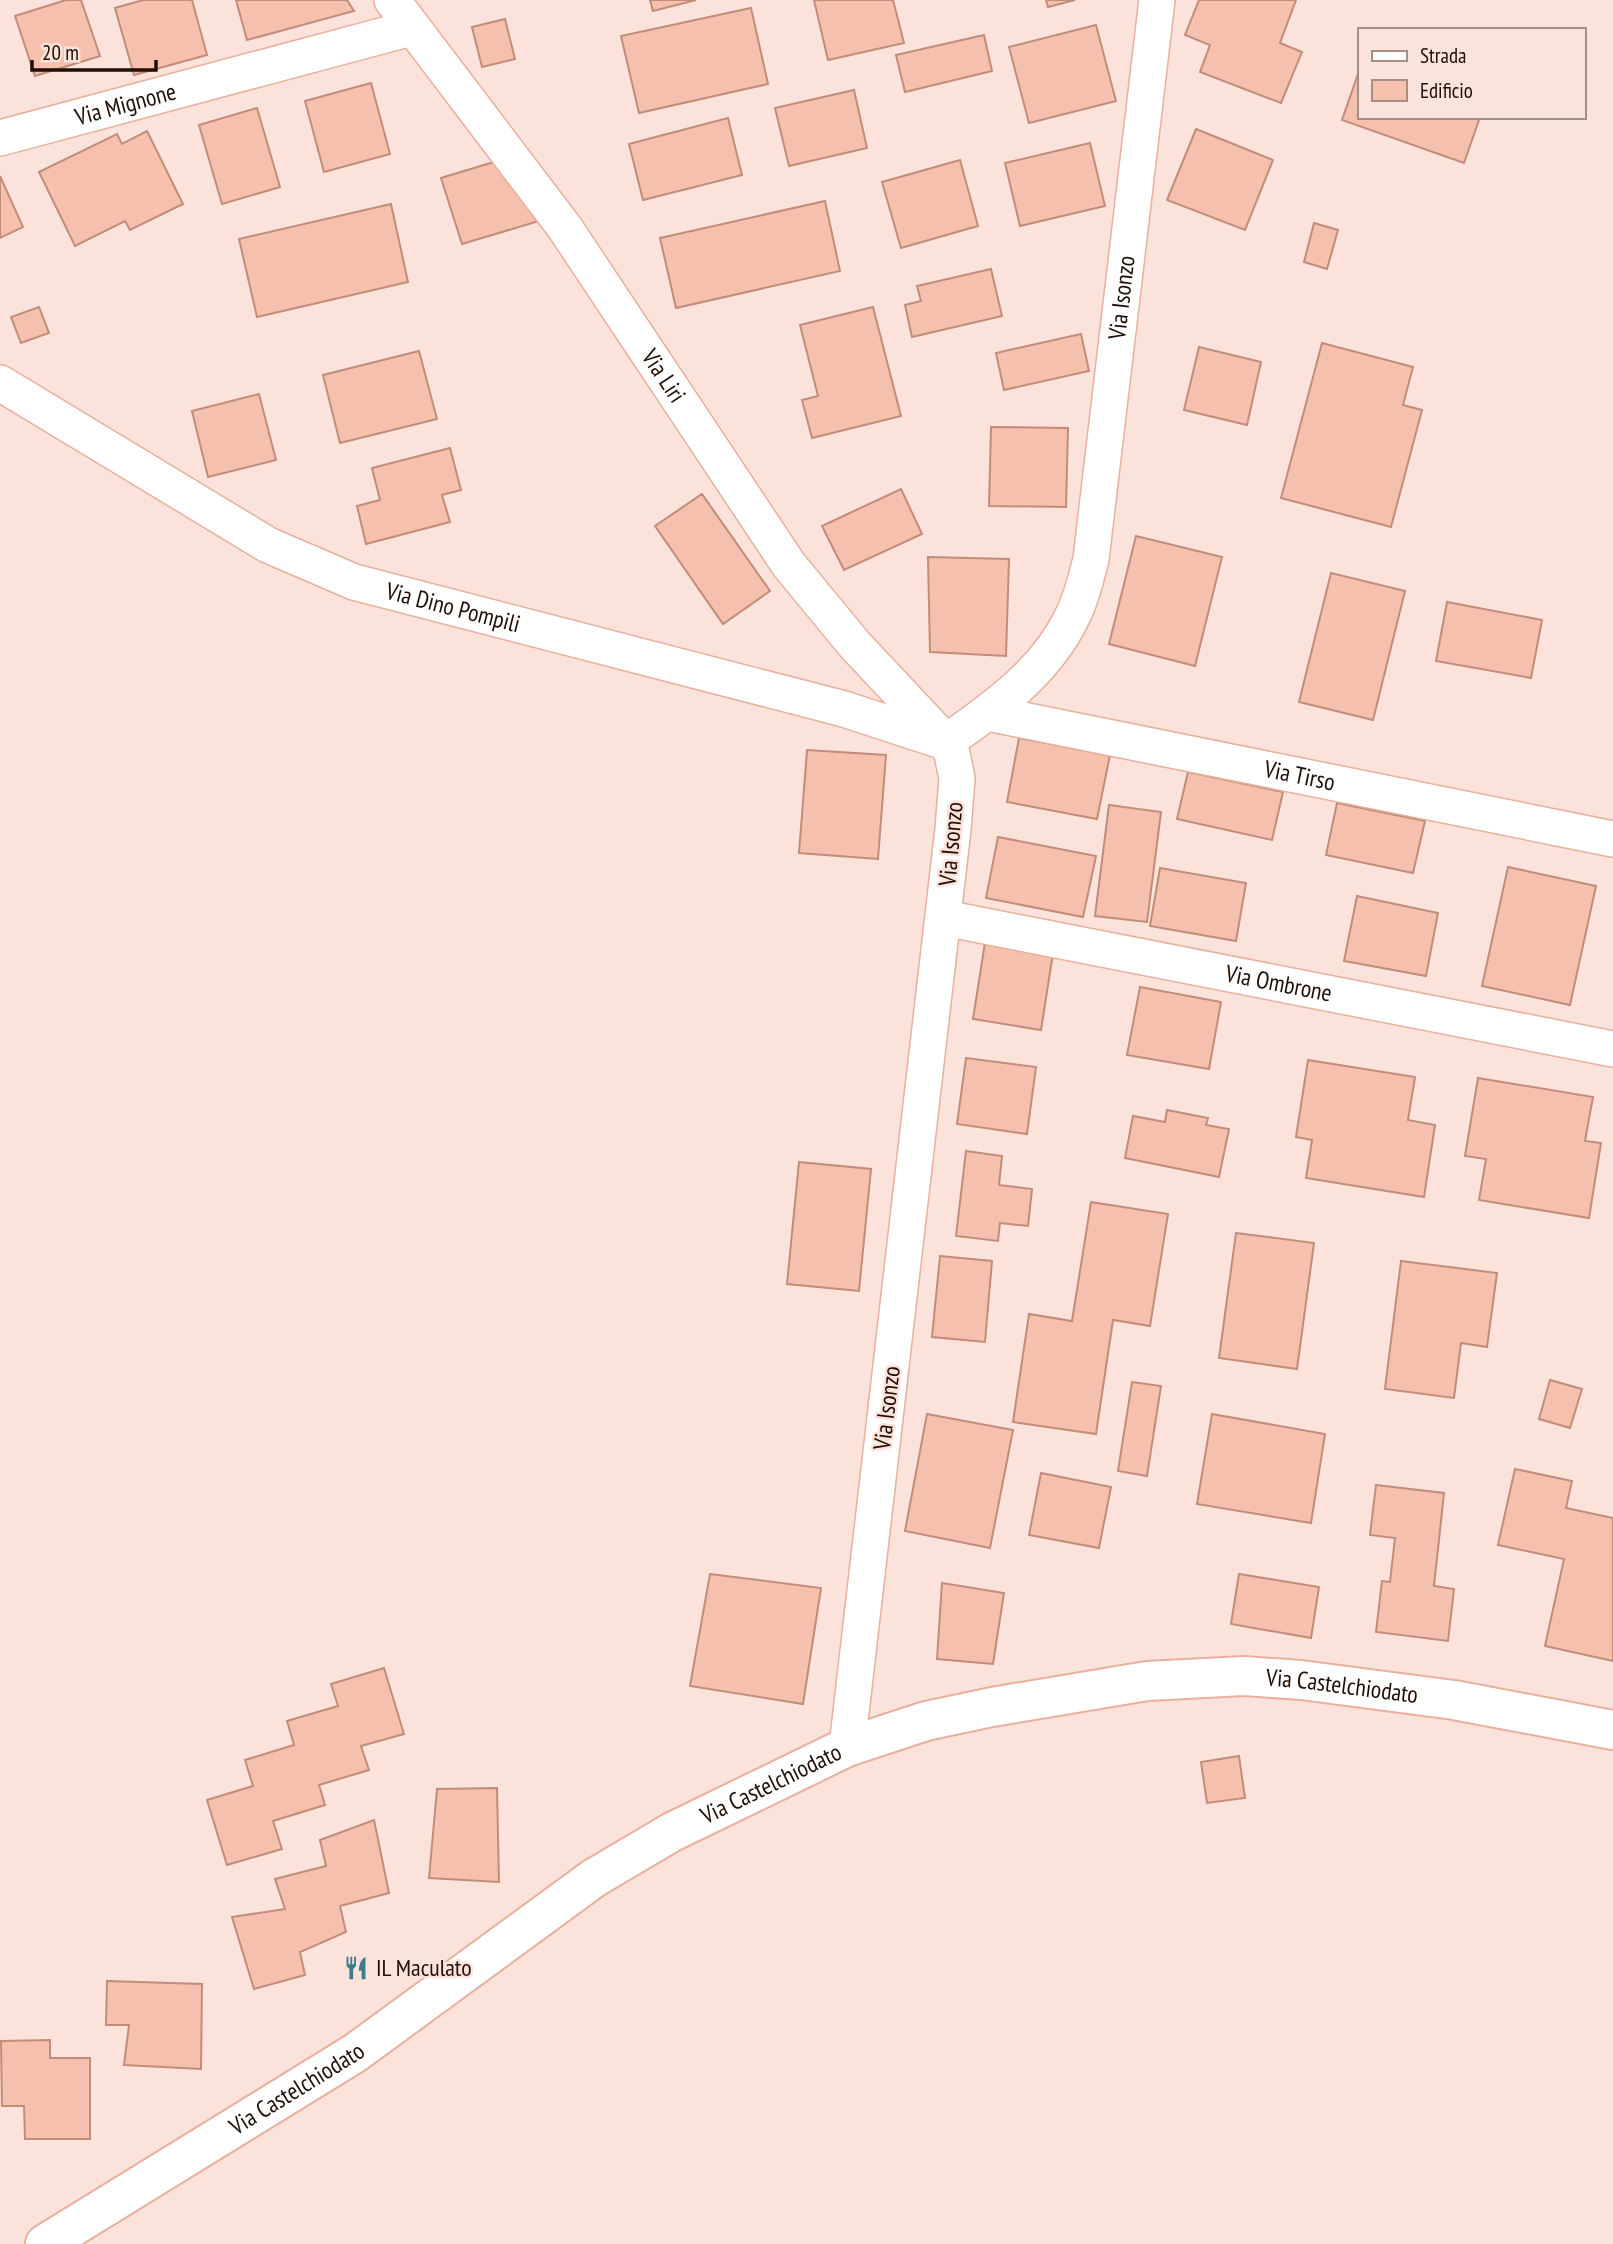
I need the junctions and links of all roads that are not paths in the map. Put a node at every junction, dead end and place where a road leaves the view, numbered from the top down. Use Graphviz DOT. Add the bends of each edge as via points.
graph roads {
  1 [pos="1157,0"];
  2 [pos="402,14"];
  3 [pos="0,138"];
  4 [pos="0,383"];
  5 [pos="988,713"];
  6 [pos="946,742"];
  7 [pos="1613,839"];
  8 [pos="943,918"];
  9 [pos="1613,1049"];
  10 [pos="1613,1730"];
  11 [pos="847,1747"];
  12 [pos="45,2244"];
  1 -- 5 [label="street, Via Isonzo" via="1091,559 1073,616 1057,643 1034,672"];
  2 -- 3 [label="street, Via Mignone"];
  2 -- 6 [label="street, Via Liri" via="565,228 789,565 855,645"];
  4 -- 6 [label="street, Via Dino Pompili" via="268,545 354,582 844,709"];
  5 -- 6 [label="street, Via Isonzo"];
  5 -- 7 [label="street, Via Tirso"];
  6 -- 8 [label="street, Via Isonzo" via="957,778"];
  8 -- 9 [label="street, Via Ombrone"];
  8 -- 11 [label="street, Via Isonzo"];
  10 -- 11 [label="street, Via Castelchiodato" via="1428,1697 1301,1680 1220,1676 1147,1681 992,1707 926,1721"];
  11 -- 12 [label="street, Via Castelchiodato" via="632,1854 355,2053"];
}
